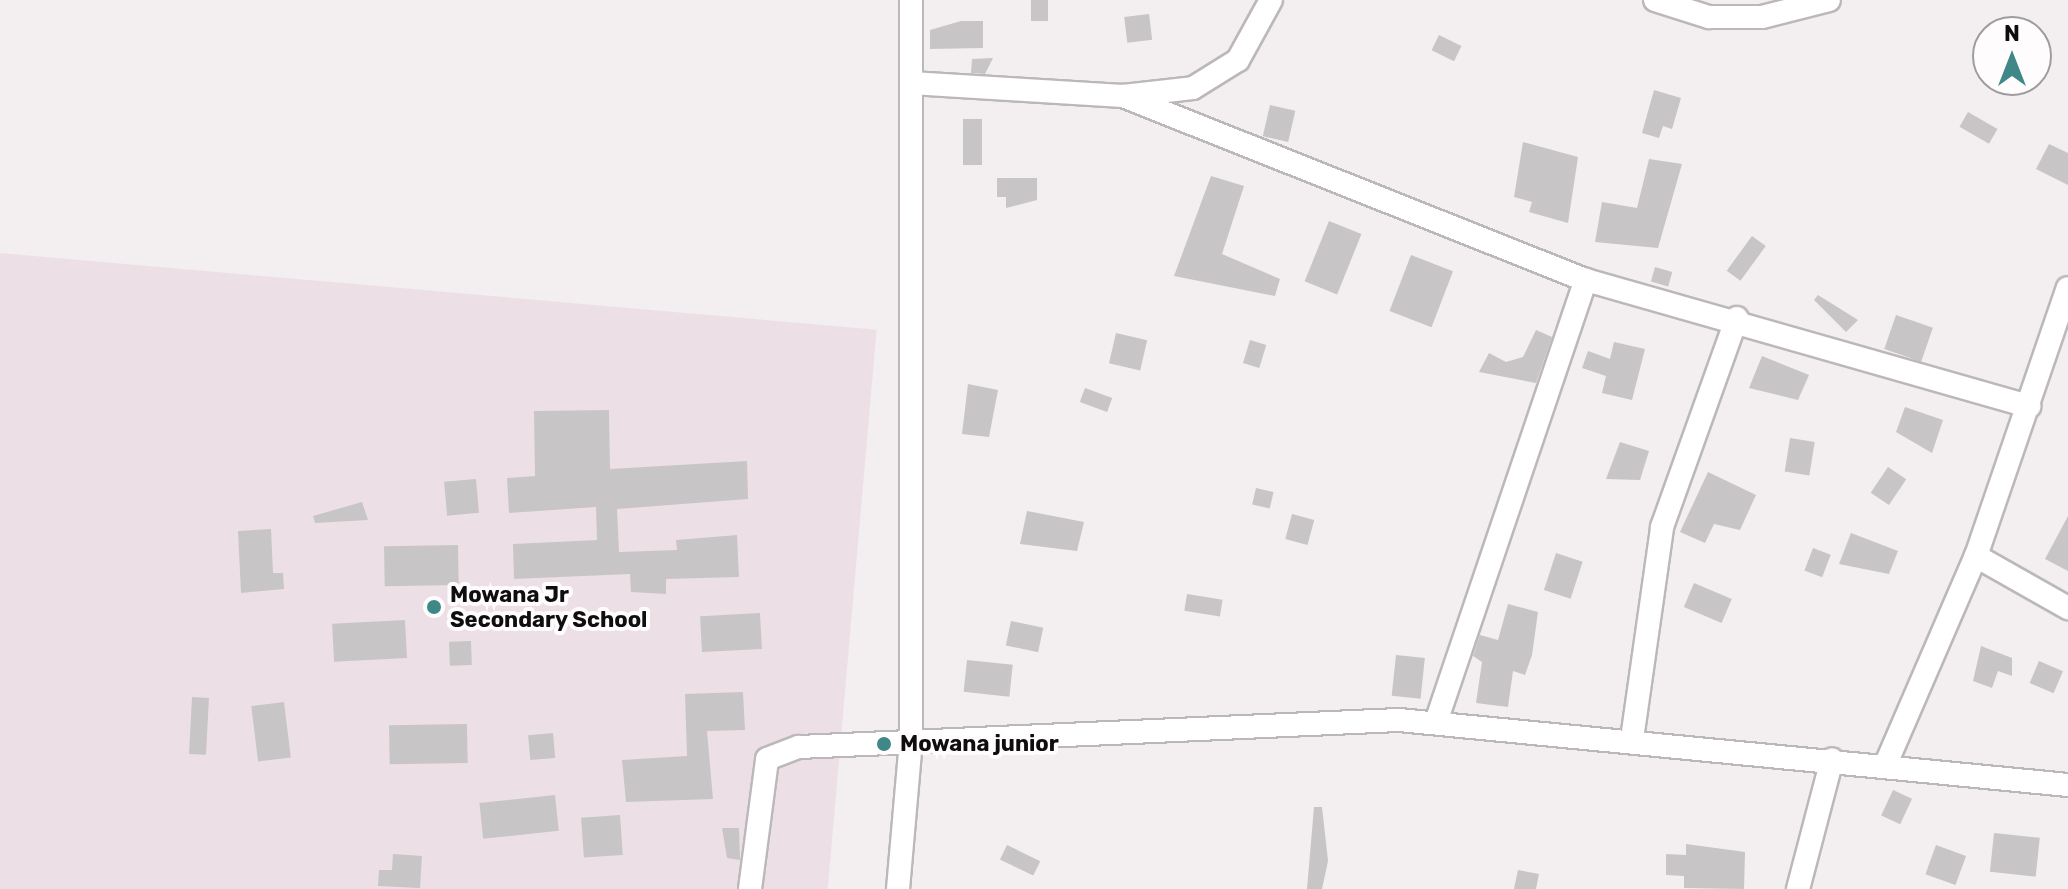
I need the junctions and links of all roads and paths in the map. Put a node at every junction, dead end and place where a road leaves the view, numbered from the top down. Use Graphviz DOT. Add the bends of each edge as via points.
graph roads {
  1 [pos="911,0"];
  2 [pos="1271,0"];
  3 [pos="1655,0"];
  4 [pos="1829,0"];
  5 [pos="911,83"];
  6 [pos="1123,96"];
  7 [pos="1586,280"];
  8 [pos="2068,288"];
  9 [pos="1737,318"];
  10 [pos="2029,406"];
  11 [pos="1976,556"];
  12 [pos="2068,608"];
  13 [pos="1436,722"];
  14 [pos="1632,739"];
  15 [pos="911,740"];
  16 [pos="1832,759"];
  17 [pos="1885,766"];
  18 [pos="2068,785"];
  19 [pos="750,889"];
  20 [pos="898,889"];
  21 [pos="1798,889"];
  1 -- 5 [label="street"];
  2 -- 6 [label="street" via="1252,41 1221,74 1193,88"];
  3 -- 4 [label="street" via="1709,17 1762,17"];
  5 -- 6 [label="street"];
  5 -- 15 [label="street"];
  6 -- 7 [label="street"];
  7 -- 9 [label="street"];
  7 -- 13 [label="street"];
  8 -- 10 [label="street"];
  9 -- 10 [label="street"];
  9 -- 14 [label="street" via="1662,527"];
  10 -- 11 [label="street"];
  11 -- 12 [label="street"];
  11 -- 17 [label="street"];
  13 -- 14 [label="street"];
  13 -- 15 [label="street"];
  14 -- 16 [label="street"];
  15 -- 19 [label="street" via="799,747 767,759"];
  15 -- 20 [label="street"];
  16 -- 17 [label="street"];
  16 -- 21 [label="street"];
  17 -- 18 [label="street"];
}
